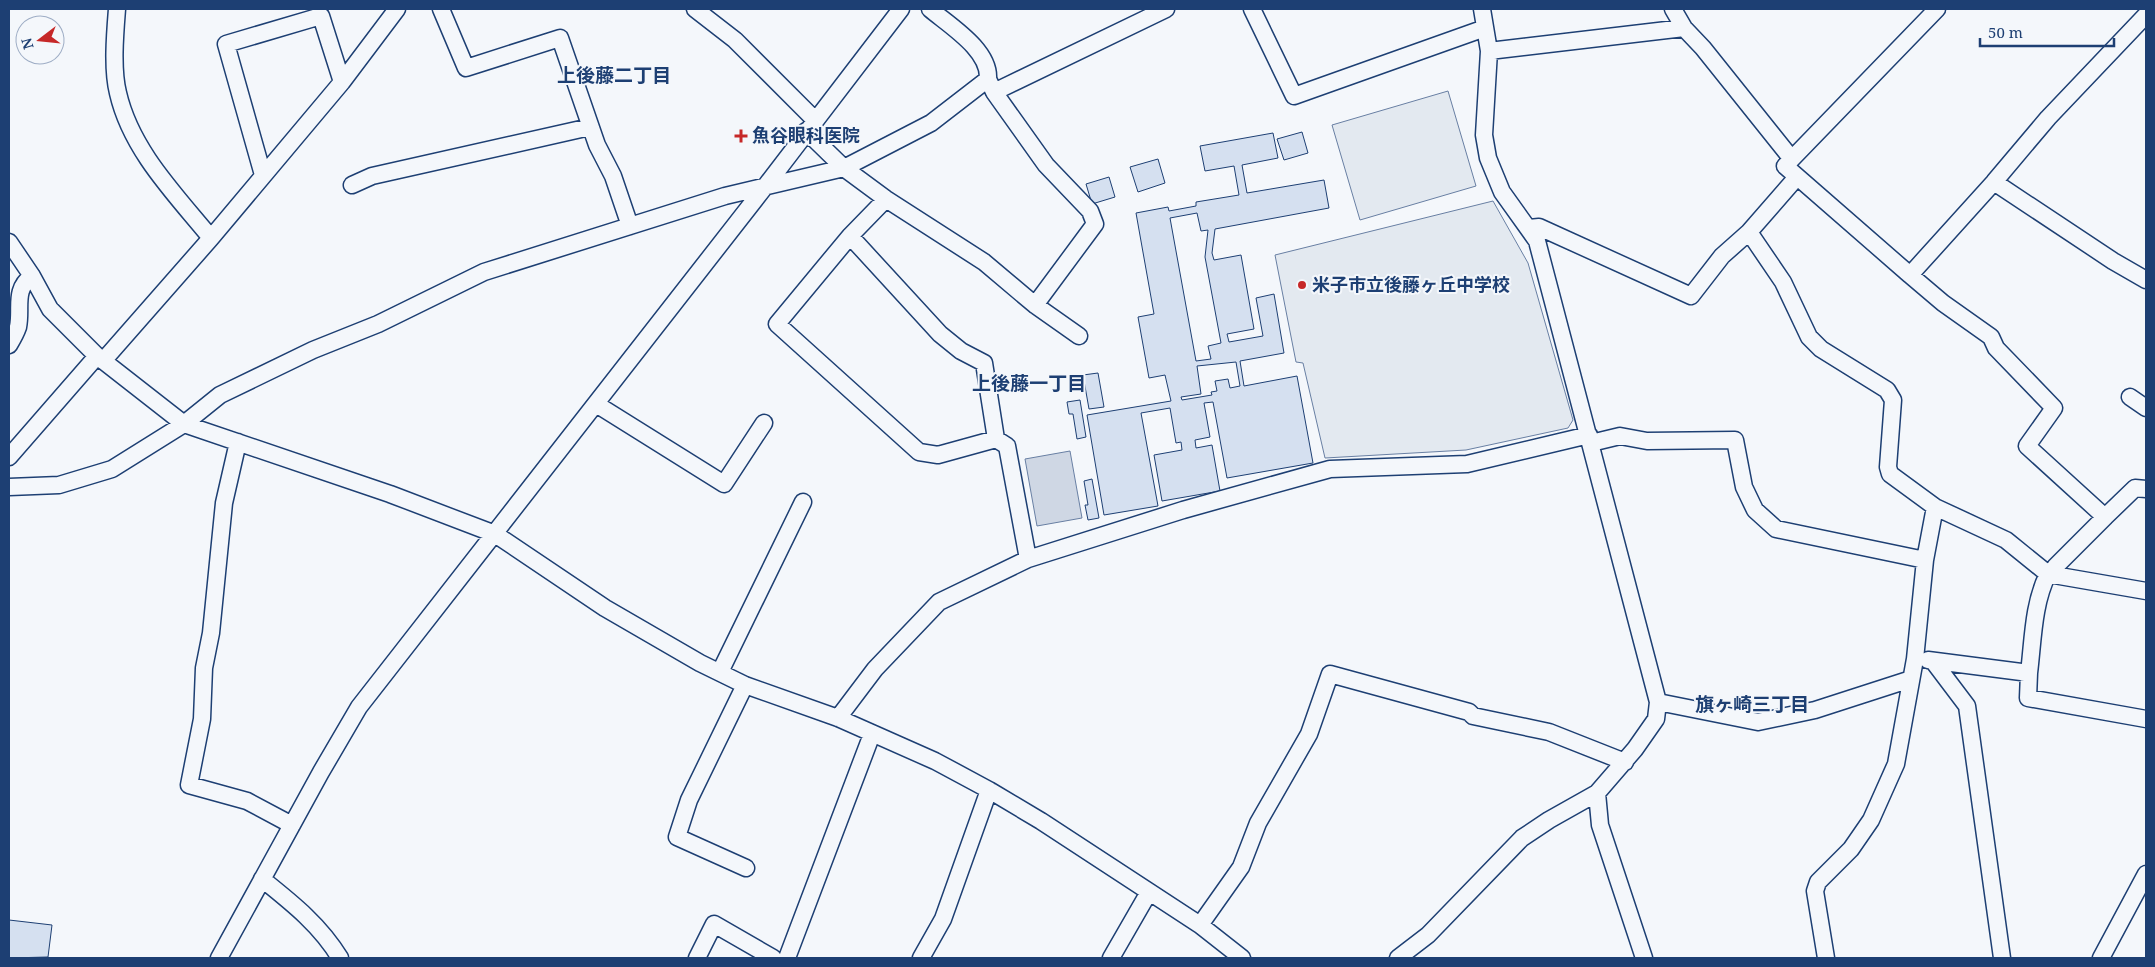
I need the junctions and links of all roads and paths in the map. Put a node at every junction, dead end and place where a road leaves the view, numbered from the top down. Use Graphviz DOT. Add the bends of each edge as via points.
graph roads {
  1 [pos="117,9"];
  2 [pos="397,9"];
  3 [pos="441,9"];
  4 [pos="696,9"];
  5 [pos="901,9"];
  6 [pos="930,9"];
  7 [pos="1166,9"];
  8 [pos="1252,9"];
  9 [pos="1482,9"];
  10 [pos="1673,9"];
  11 [pos="1937,9"];
  12 [pos="2146,15"];
  13 [pos="1485,28"];
  14 [pos="1684,28"];
  15 [pos="1489,51"];
  16 [pos="342,82"];
  17 [pos="991,85"];
  18 [pos="810,125"];
  19 [pos="590,126"];
  20 [pos="1791,158"];
  21 [pos="844,168"];
  22 [pos="264,175"];
  23 [pos="1797,177"];
  24 [pos="1994,182"];
  25 [pos="352,185"];
  26 [pos="764,188"];
  27 [pos="886,199"];
  28 [pos="630,226"];
  29 [pos="1529,228"];
  30 [pos="1749,232"];
  31 [pos="850,236"];
  32 [pos="211,238"];
  33 [pos="9,242"];
  34 [pos="1910,275"];
  35 [pos="32,276"];
  36 [pos="2146,280"];
  37 [pos="1035,305"];
  38 [pos="1079,336"];
  39 [pos="9,345"];
  40 [pos="100,358"];
  41 [pos="2130,397"];
  42 [pos="596,404"];
  43 [pos="2146,408"];
  44 [pos="764,423"];
  45 [pos="184,424"];
  46 [pos="996,439"];
  47 [pos="1590,439"];
  48 [pos="238,442"];
  49 [pos="9,457"];
  50 [pos="9,487"];
  51 [pos="2146,490"];
  52 [pos="803,502"];
  53 [pos="1935,507"];
  54 [pos="2106,517"];
  55 [pos="494,534"];
  56 [pos="1028,560"];
  57 [pos="1925,560"];
  58 [pos="2051,574"];
  59 [pos="2146,591"];
  60 [pos="1915,659"];
  61 [pos="1933,661"];
  62 [pos="720,672"];
  63 [pos="2029,673"];
  64 [pos="1911,679"];
  65 [pos="745,685"];
  66 [pos="1658,702"];
  67 [pos="838,718"];
  68 [pos="2146,719"];
  69 [pos="872,734"];
  70 [pos="1624,762"];
  71 [pos="989,790"];
  72 [pos="1597,793"];
  73 [pos="292,825"];
  74 [pos="746,868"];
  75 [pos="2146,874"];
  76 [pos="262,879"];
  77 [pos="1149,892"];
  78 [pos="1200,925"];
  79 [pos="219,958"];
  80 [pos="340,958"];
  81 [pos="697,958"];
  82 [pos="772,958"];
  83 [pos="787,958"];
  84 [pos="922,958"];
  85 [pos="1111,958"];
  86 [pos="1242,958"];
  87 [pos="1398,958"];
  88 [pos="1644,958"];
  89 [pos="1826,958"];
  90 [pos="2002,958"];
  91 [pos="2101,958"];
  1 -- 32 [label="street" via="118,93 131,130 155,170"];
  2 -- 16 [label="street"];
  3 -- 19 [label="street" via="466,68 560,38"];
  4 -- 18 [label="street" via="735,40"];
  5 -- 18 [label="street"];
  6 -- 17 [label="street" via="976,49 988,70"];
  7 -- 17 [label="street"];
  8 -- 13 [label="street" via="1294,96"];
  9 -- 13 [label="street"];
  10 -- 14 [label="street"];
  11 -- 20 [label="street"];
  12 -- 24 [label="street" via="2048,118"];
  13 -- 15 [label="street"];
  14 -- 15 [label="street"];
  14 -- 20 [label="street"];
  15 -- 29 [label="street" via="1484,135 1488,158 1502,192"];
  16 -- 22 [label="street"];
  16 -- 22 [label="street" via="321,16 226,44"];
  17 -- 21 [label="street" via="931,123"];
  17 -- 37 [label="street" via="1007,113 1046,165 1090,211 1094,224"];
  18 -- 21 [label="street"];
  18 -- 26 [label="street"];
  19 -- 25 [label="street" via="372,176"];
  19 -- 28 [label="street" via="613,176"];
  20 -- 23 [label="street" via="1785,166"];
  21 -- 26 [label="street"];
  21 -- 27 [label="street"];
  22 -- 32 [label="street"];
  23 -- 30 [label="street"];
  23 -- 34 [label="street"];
  24 -- 34 [label="street"];
  24 -- 36 [label="street" via="2113,262"];
  26 -- 28 [label="street" via="725,196"];
  26 -- 42 [label="street"];
  27 -- 31 [label="street"];
  27 -- 37 [label="street" via="984,262"];
  28 -- 45 [label="street" via="484,272 220,395"];
  29 -- 30 [label="street" via="1539,226 1691,296 1722,256"];
  29 -- 47 [label="street" via="1537,241"];
  30 -- 53 [label="street" via="1784,282 1808,337 1821,349 1888,390 1893,400 1890,474"];
  31 -- 46 [label="street" via="940,334 961,351 984,363"];
  31 -- 46 [label="street" via="777,324 919,452 938,455"];
  32 -- 40 [label="street"];
  33 -- 35 [label="street"];
  34 -- 54 [label="street" via="1943,303 1991,336 1996,348 2054,408 2027,446"];
  35 -- 39 [label="street" via="22,286 18,327"];
  35 -- 40 [label="street" via="50,310"];
  37 -- 38 [label="street"];
  40 -- 45 [label="street"];
  40 -- 49 [label="street"];
  41 -- 43 [label="street"];
  42 -- 44 [label="street" via="724,484"];
  42 -- 55 [label="street"];
  45 -- 48 [label="street"];
  45 -- 50 [label="street" via="128,460 99,474 59,485"];
  46 -- 56 [label="street" via="1007,446"];
  47 -- 56 [label="street" via="1467,464 1330,469 1183,510"];
  47 -- 57 [label="street" via="1620,436 1648,441 1735,440 1744,487 1755,510 1776,529"];
  47 -- 66 [label="street"];
  48 -- 55 [label="street"];
  48 -- 73 [label="street" via="224,503 211,633 204,668 202,719 189,785 247,801"];
  51 -- 54 [label="street" via="2135,488"];
  52 -- 62 [label="street"];
  53 -- 57 [label="street"];
  53 -- 58 [label="street" via="2006,540"];
  54 -- 58 [label="street"];
  55 -- 62 [label="street" via="605,608"];
  55 -- 73 [label="street" via="359,707"];
  56 -- 67 [label="street" via="939,602 874,669"];
  57 -- 60 [label="street"];
  58 -- 59 [label="street"];
  58 -- 63 [label="street" via="2044,582"];
  60 -- 61 [label="street"];
  60 -- 64 [label="street"];
  61 -- 63 [label="street"];
  61 -- 90 [label="street" via="1967,706"];
  62 -- 65 [label="street"];
  63 -- 68 [label="street" via="2028,698"];
  64 -- 66 [label="street" via="1815,710 1758,722"];
  64 -- 89 [label="street" via="1896,764 1878,806 1851,849 1818,882 1815,891"];
  65 -- 67 [label="street"];
  65 -- 74 [label="street" via="689,800 677,837"];
  66 -- 70 [label="street" via="1656,719"];
  67 -- 69 [label="street"];
  69 -- 71 [label="street" via="935,761"];
  69 -- 83 [label="street"];
  70 -- 72 [label="street"];
  70 -- 78 [label="street" via="1549,732 1473,716 1469,712 1330,674 1309,734 1258,823 1241,867"];
  71 -- 77 [label="street"];
  71 -- 84 [label="street" via="943,919"];
  72 -- 87 [label="street" via="1522,838 1428,935"];
  72 -- 88 [label="street" via="1600,825"];
  73 -- 76 [label="street"];
  75 -- 91 [label="street"];
  76 -- 79 [label="street"];
  76 -- 80 [label="street" via="304,913"];
  77 -- 78 [label="street"];
  77 -- 85 [label="street"];
  78 -- 86 [label="street"];
  81 -- 82 [label="street" via="714,924"];
}
